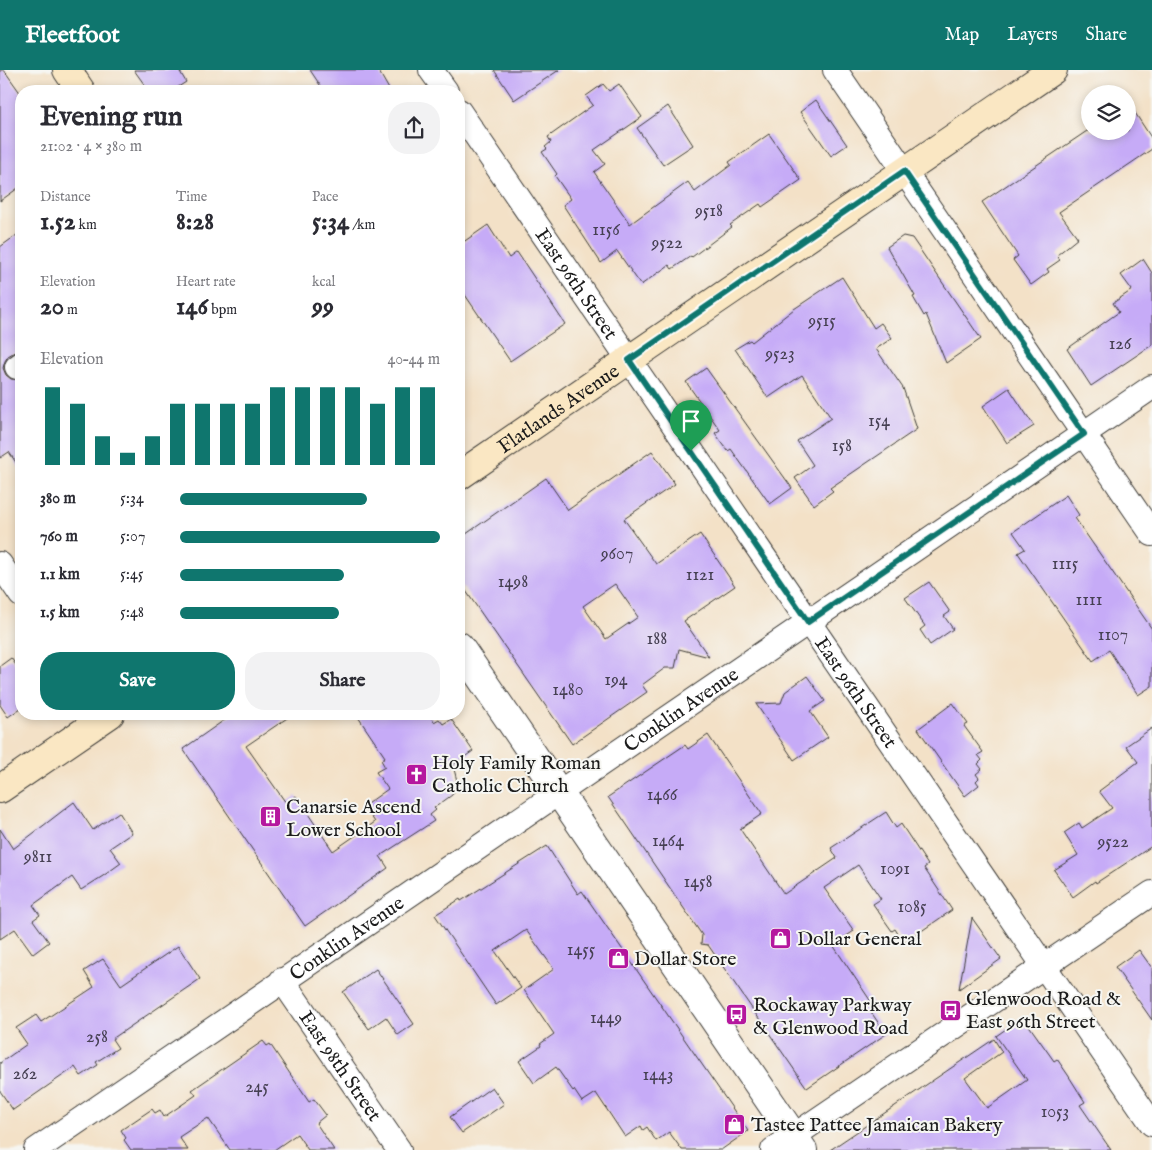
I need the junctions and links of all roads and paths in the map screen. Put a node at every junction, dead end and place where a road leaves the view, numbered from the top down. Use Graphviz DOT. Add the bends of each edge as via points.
graph roads {
  1 [pos="67,70"];
  2 [pos="431,70"];
  3 [pos="835,70"];
  4 [pos="1054,70"];
  5 [pos="77,85"];
  6 [pos="442,85"];
  7 [pos="465,120"];
  8 [pos="904,171"];
  9 [pos="629,360"];
  10 [pos="1152,387"];
  11 [pos="1084,434"];
  12 [pos="465,472"];
  13 [pos="1152,534"];
  14 [pos="0,564"];
  15 [pos="15,586"];
  16 [pos="808,622"];
  17 [pos="465,655"];
  18 [pos="99,720"];
  19 [pos="0,789"];
  20 [pos="559,792"];
  21 [pos="1152,893"];
  22 [pos="1044,967"];
  23 [pos="282,980"];
  24 [pos="1152,1124"];
  25 [pos="790,1145"];
  26 [pos="49,1146"];
  27 [pos="399,1150"];
  1 -- 5 [label="main road"];
  2 -- 6 [label="street"];
  3 -- 8 [label="street"];
  4 -- 8 [label="main road, Flatlands Avenue"];
  7 -- 9 [label="street, East 96th Street"];
  8 -- 9 [label="main road, Flatlands Avenue"];
  8 -- 11 [label="street"];
  9 -- 12 [label="main road, Flatlands Avenue"];
  9 -- 16 [label="street, East 96th Street"];
  10 -- 11 [label="street, Conklin Avenue"];
  11 -- 13 [label="street"];
  11 -- 16 [label="street, Conklin Avenue"];
  14 -- 15 [label="street"];
  16 -- 20 [label="street, Conklin Avenue"];
  16 -- 22 [label="street, East 96th Street"];
  17 -- 20 [label="street"];
  18 -- 19 [label="main road"];
  20 -- 23 [label="street, Conklin Avenue"];
  20 -- 25 [label="street"];
  21 -- 22 [label="street"];
  22 -- 24 [label="street, East 96th Street"];
  22 -- 25 [label="street"];
  23 -- 26 [label="street, Conklin Avenue"];
  23 -- 27 [label="street, East 98th Street"];
}
